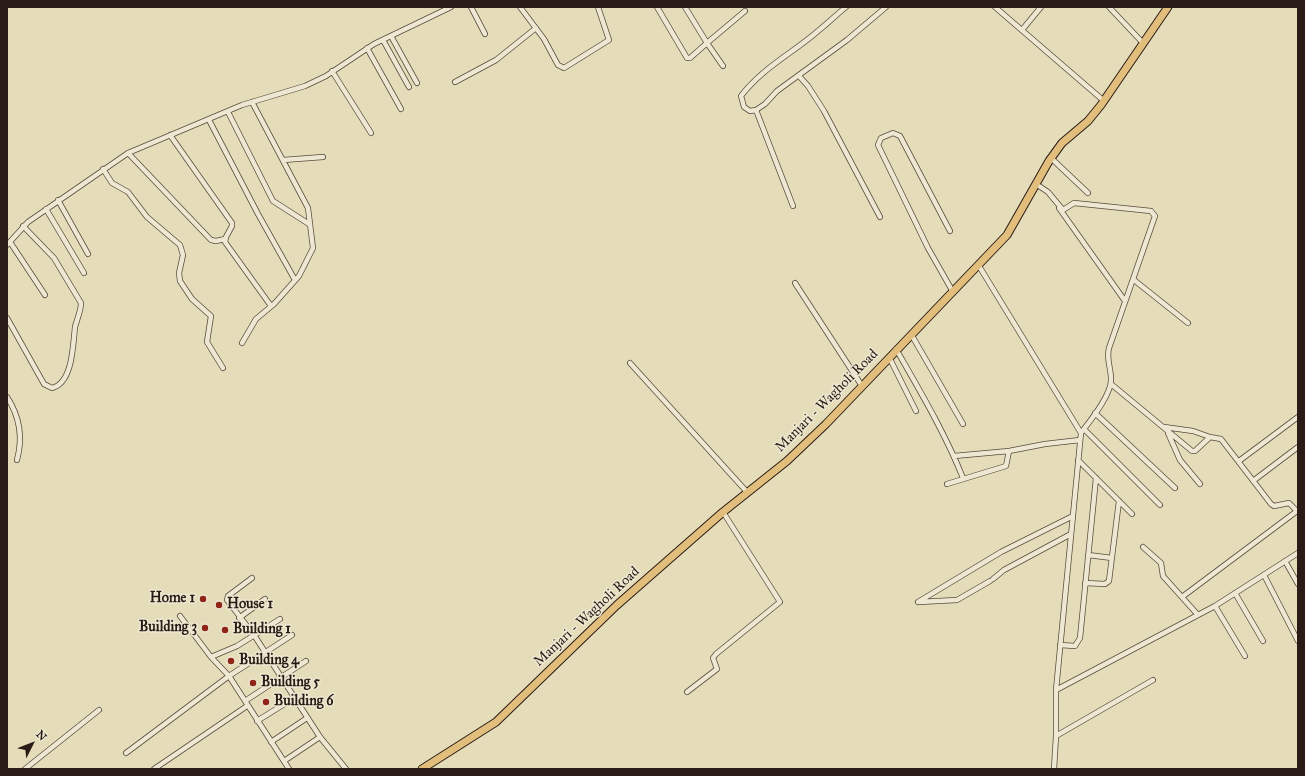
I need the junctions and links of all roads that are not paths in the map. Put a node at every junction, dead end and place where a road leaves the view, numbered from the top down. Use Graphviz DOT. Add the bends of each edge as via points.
graph roads {
  1 [pos="450,7"];
  2 [pos="471,7"];
  3 [pos="520,7"];
  4 [pos="598,7"];
  5 [pos="657,7"];
  6 [pos="685,7"];
  7 [pos="846,7"];
  8 [pos="886,7"];
  9 [pos="995,7"];
  10 [pos="1041,7"];
  11 [pos="1109,7"];
  12 [pos="1168,7"];
  13 [pos="1002,9"];
  14 [pos="744,11"];
  15 [pos="536,28"];
  16 [pos="1022,30"];
  17 [pos="485,34"];
  18 [pos="391,36"];
  19 [pos="382,40"];
  20 [pos="707,43"];
  21 [pos="1143,43"];
  22 [pos="367,48"];
  23 [pos="723,66"];
  24 [pos="332,71"];
  25 [pos="799,76"];
  26 [pos="455,82"];
  27 [pos="417,83"];
  28 [pos="409,88"];
  29 [pos="1104,101"];
  30 [pos="252,102"];
  31 [pos="401,109"];
  32 [pos="756,110"];
  33 [pos="228,112"];
  34 [pos="209,120"];
  35 [pos="371,133"];
  36 [pos="170,135"];
  37 [pos="128,153"];
  38 [pos="324,157"];
  39 [pos="1051,158"];
  40 [pos="283,160"];
  41 [pos="103,169"];
  42 [pos="1036,184"];
  43 [pos="1048,192"];
  44 [pos="1088,193"];
  45 [pos="58,200"];
  46 [pos="793,206"];
  47 [pos="46,208"];
  48 [pos="880,218"];
  49 [pos="309,224"];
  50 [pos="22,226"];
  51 [pos="950,231"];
  52 [pos="225,238"];
  53 [pos="8,244"];
  54 [pos="88,254"];
  55 [pos="979,266"];
  56 [pos="84,273"];
  57 [pos="295,280"];
  58 [pos="1134,280"];
  59 [pos="795,283"];
  60 [pos="953,292"];
  61 [pos="45,295"];
  62 [pos="1125,301"];
  63 [pos="271,306"];
  64 [pos="7,318"];
  65 [pos="1188,323"];
  66 [pos="911,334"];
  67 [pos="242,343"];
  68 [pos="896,350"];
  69 [pos="889,356"];
  70 [pos="630,363"];
  71 [pos="223,368"];
  72 [pos="1111,384"];
  73 [pos="862,386"];
  74 [pos="7,397"];
  75 [pos="916,410"];
  76 [pos="1095,413"];
  77 [pos="1298,417"];
  78 [pos="963,424"];
  79 [pos="1162,426"];
  80 [pos="1084,429"];
  81 [pos="1168,431"];
  82 [pos="1081,433"];
  83 [pos="1210,438"];
  84 [pos="1080,440"];
  85 [pos="1298,447"];
  86 [pos="1009,451"];
  87 [pos="954,456"];
  88 [pos="17,460"];
  89 [pos="1078,460"];
  90 [pos="1239,461"];
  91 [pos="963,478"];
  92 [pos="1096,478"];
  93 [pos="1253,480"];
  94 [pos="947,484"];
  95 [pos="1200,484"];
  96 [pos="1175,488"];
  97 [pos="748,492"];
  98 [pos="1119,501"];
  99 [pos="1160,505"];
  100 [pos="1298,511"];
  101 [pos="723,512"];
  102 [pos="1132,514"];
  103 [pos="1073,516"];
  104 [pos="1071,534"];
  105 [pos="1143,547"];
  106 [pos="1298,552"];
  107 [pos="1088,555"];
  108 [pos="1112,558"];
  109 [pos="1285,561"];
  110 [pos="1264,575"];
  111 [pos="252,578"];
  112 [pos="1085,583"];
  113 [pos="1298,584"];
  114 [pos="1235,593"];
  115 [pos="1182,597"];
  116 [pos="265,599"];
  117 [pos="1215,606"];
  118 [pos="1198,615"];
  119 [pos="180,616"];
  120 [pos="239,618"];
  121 [pos="280,619"];
  122 [pos="254,635"];
  123 [pos="292,635"];
  124 [pos="1263,641"];
  125 [pos="1298,641"];
  126 [pos="1060,645"];
  127 [pos="265,652"];
  128 [pos="1245,656"];
  129 [pos="211,658"];
  130 [pos="306,661"];
  131 [pos="229,676"];
  132 [pos="280,677"];
  133 [pos="1154,680"];
  134 [pos="1056,690"];
  135 [pos="687,692"];
  136 [pos="294,698"];
  137 [pos="246,704"];
  138 [pos="99,710"];
  139 [pos="307,718"];
  140 [pos="257,721"];
  141 [pos="320,736"];
  142 [pos="1056,736"];
  143 [pos="271,742"];
  144 [pos="126,752"];
  145 [pos="284,762"];
  146 [pos="25,769"];
  147 [pos="154,769"];
  148 [pos="289,769"];
  149 [pos="346,769"];
  150 [pos="422,769"];
  151 [pos="1054,769"];
  1 -- 18 [label="street"];
  2 -- 17 [label="street"];
  3 -- 15 [label="street"];
  4 -- 15 [label="street" via="609,40 564,68 558,65"];
  5 -- 20 [label="street" via="687,58"];
  6 -- 20 [label="street"];
  7 -- 32 [label="street" via="746,88 741,96 744,107 750,111"];
  8 -- 25 [label="street"];
  9 -- 13 [label="street"];
  10 -- 16 [label="street"];
  11 -- 21 [label="street"];
  12 -- 21 [label="main road, Manjari - Wagholi Road"];
  13 -- 16 [label="street"];
  14 -- 20 [label="street"];
  15 -- 26 [label="street" via="496,60"];
  16 -- 29 [label="street"];
  18 -- 19 [label="street"];
  18 -- 27 [label="street"];
  19 -- 22 [label="street"];
  19 -- 28 [label="street"];
  20 -- 23 [label="street"];
  21 -- 29 [label="main road, Manjari - Wagholi Road"];
  22 -- 24 [label="street"];
  22 -- 31 [label="street"];
  24 -- 30 [label="street" via="305,86"];
  24 -- 35 [label="street"];
  25 -- 32 [label="street"];
  25 -- 48 [label="street" via="824,111"];
  29 -- 39 [label="main road, Manjari - Wagholi Road" via="1088,121 1062,142"];
  30 -- 33 [label="street"];
  30 -- 40 [label="street"];
  32 -- 46 [label="street"];
  33 -- 34 [label="street"];
  33 -- 49 [label="street" via="274,201"];
  34 -- 36 [label="street"];
  34 -- 57 [label="street"];
  36 -- 37 [label="street"];
  36 -- 52 [label="street" via="232,223"];
  37 -- 41 [label="street"];
  37 -- 52 [label="street" via="211,240"];
  38 -- 40 [label="street"];
  39 -- 42 [label="main road, Manjari - Wagholi Road"];
  39 -- 44 [label="street"];
  40 -- 49 [label="street" via="308,208"];
  41 -- 45 [label="street"];
  41 -- 71 [label="street" via="112,183 128,192 147,217 180,245 183,255 180,282 192,299 211,316 207,342"];
  42 -- 43 [label="street"];
  42 -- 55 [label="main road, Manjari - Wagholi Road" via="1007,235"];
  43 -- 58 [label="street" via="1063,210 1074,203 1153,212 1155,218"];
  43 -- 62 [label="street"];
  45 -- 47 [label="street"];
  45 -- 54 [label="street"];
  47 -- 50 [label="street"];
  47 -- 56 [label="street"];
  49 -- 57 [label="street" via="313,248 302,272"];
  50 -- 53 [label="street"];
  50 -- 64 [label="street" via="54,258 81,303 71,362 57,386 52,388 44,384"];
  51 -- 60 [label="street" via="900,136 892,133 880,138 878,145 928,248"];
  52 -- 63 [label="street" via="226,244"];
  53 -- 61 [label="street"];
  55 -- 60 [label="main road, Manjari - Wagholi Road"];
  55 -- 82 [label="street"];
  57 -- 63 [label="street"];
  58 -- 62 [label="street"];
  58 -- 65 [label="street"];
  59 -- 73 [label="street"];
  60 -- 66 [label="main road, Manjari - Wagholi Road"];
  62 -- 72 [label="street" via="1108,352"];
  63 -- 67 [label="street" via="256,319"];
  66 -- 68 [label="main road, Manjari - Wagholi Road"];
  66 -- 78 [label="street"];
  68 -- 69 [label="main road, Manjari - Wagholi Road"];
  68 -- 87 [label="street"];
  69 -- 73 [label="main road, Manjari - Wagholi Road"];
  69 -- 75 [label="street"];
  70 -- 97 [label="street"];
  72 -- 76 [label="street"];
  72 -- 79 [label="street"];
  73 -- 97 [label="main road, Manjari - Wagholi Road" via="806,444"];
  74 -- 88 [label="street" via="18,420 20,442"];
  76 -- 80 [label="street"];
  76 -- 96 [label="street"];
  77 -- 90 [label="street"];
  79 -- 81 [label="street"];
  79 -- 83 [label="street" via="1193,431"];
  80 -- 82 [label="street"];
  80 -- 99 [label="street"];
  81 -- 83 [label="street" via="1193,452"];
  81 -- 95 [label="street" via="1180,460"];
  82 -- 84 [label="street"];
  83 -- 90 [label="street" via="1221,439"];
  84 -- 86 [label="street"];
  84 -- 89 [label="street"];
  85 -- 93 [label="street"];
  86 -- 87 [label="street"];
  86 -- 91 [label="street" via="1006,466"];
  87 -- 91 [label="street"];
  89 -- 92 [label="street"];
  89 -- 103 [label="street"];
  90 -- 93 [label="street"];
  91 -- 94 [label="street"];
  92 -- 98 [label="street"];
  92 -- 107 [label="street"];
  93 -- 100 [label="street" via="1272,505 1289,503"];
  97 -- 101 [label="main road, Manjari - Wagholi Road"];
  98 -- 102 [label="street"];
  98 -- 108 [label="street"];
  100 -- 115 [label="street"];
  101 -- 135 [label="street" via="780,602 714,656 716,669"];
  101 -- 150 [label="main road, Manjari - Wagholi Road" via="617,605 496,722"];
  103 -- 104 [label="street"];
  103 -- 104 [label="street" via="1001,552 918,602 957,600 1004,570"];
  104 -- 126 [label="street"];
  105 -- 115 [label="street" via="1161,563 1161,573"];
  106 -- 109 [label="street"];
  107 -- 108 [label="street"];
  107 -- 112 [label="street"];
  108 -- 112 [label="street" via="1108,583"];
  109 -- 110 [label="street"];
  109 -- 113 [label="street"];
  110 -- 114 [label="street"];
  110 -- 125 [label="street"];
  111 -- 120 [label="street" via="227,597"];
  112 -- 126 [label="street" via="1079,641 1075,646"];
  114 -- 117 [label="street"];
  114 -- 124 [label="street"];
  115 -- 118 [label="street"];
  116 -- 120 [label="street"];
  117 -- 118 [label="street"];
  117 -- 128 [label="street"];
  118 -- 134 [label="street"];
  119 -- 129 [label="street"];
  120 -- 122 [label="street"];
  121 -- 122 [label="street"];
  122 -- 127 [label="street"];
  122 -- 129 [label="street"];
  123 -- 127 [label="street"];
  126 -- 134 [label="street"];
  127 -- 131 [label="street"];
  127 -- 132 [label="street"];
  129 -- 131 [label="street"];
  130 -- 132 [label="street"];
  131 -- 137 [label="street"];
  131 -- 144 [label="street"];
  132 -- 136 [label="street"];
  132 -- 137 [label="street"];
  133 -- 142 [label="street"];
  134 -- 142 [label="street"];
  136 -- 139 [label="street"];
  136 -- 140 [label="street"];
  137 -- 140 [label="street"];
  137 -- 147 [label="street"];
  138 -- 146 [label="street"];
  139 -- 141 [label="street"];
  139 -- 143 [label="street"];
  140 -- 143 [label="street"];
  141 -- 145 [label="street"];
  141 -- 149 [label="street"];
  142 -- 151 [label="street"];
  143 -- 145 [label="street"];
  145 -- 148 [label="street"];
}
